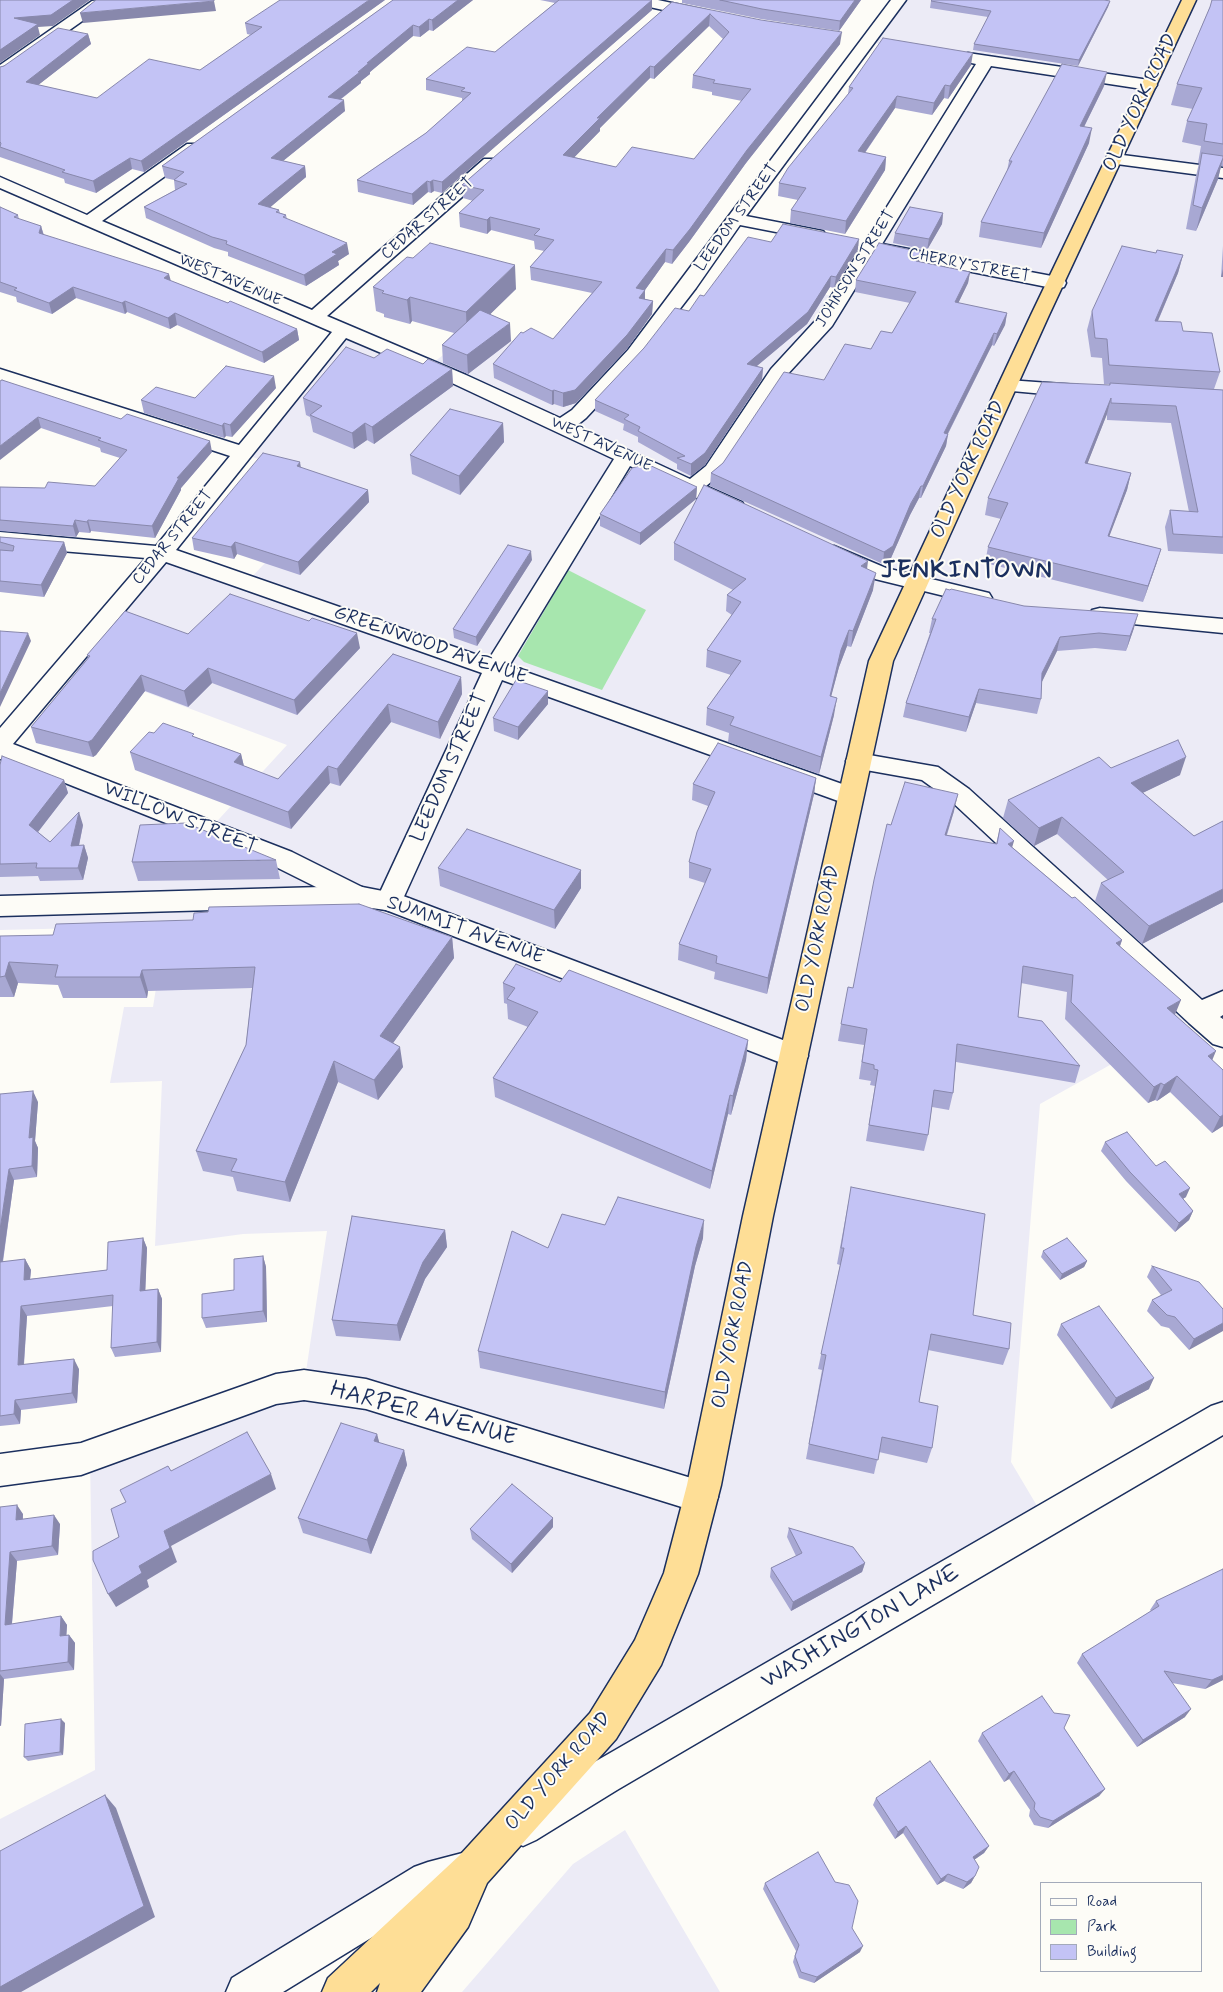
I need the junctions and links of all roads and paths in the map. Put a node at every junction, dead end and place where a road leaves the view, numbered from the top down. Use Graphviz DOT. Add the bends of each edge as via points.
graph roads {
  1 [pos="636,0"];
  2 [pos="899,0"];
  3 [pos="1189,0"];
  4 [pos="672,3"];
  5 [pos="97,4"];
  6 [pos="723,18"];
  7 [pos="654,20"];
  8 [pos="952,56"];
  9 [pos="986,61"];
  10 [pos="0,72"];
  11 [pos="1149,86"];
  12 [pos="208,137"];
  13 [pos="505,151"];
  14 [pos="1115,159"];
  15 [pos="1223,173"];
  16 [pos="0,182"];
  17 [pos="735,219"];
  18 [pos="90,221"];
  19 [pos="831,238"];
  20 [pos="850,242"];
  21 [pos="871,246"];
  22 [pos="1056,284"];
  23 [pos="315,317"];
  24 [pos="343,330"];
  25 [pos="0,375"];
  26 [pos="1008,386"];
  27 [pos="1092,392"];
  28 [pos="562,426"];
  29 [pos="242,453"];
  30 [pos="625,457"];
  31 [pos="692,487"];
  32 [pos="751,515"];
  33 [pos="0,539"];
  34 [pos="819,546"];
  35 [pos="162,553"];
  36 [pos="916,583"];
  37 [pos="999,603"];
  38 [pos="1083,613"];
  39 [pos="1223,626"];
  40 [pos="495,669"];
  41 [pos="0,744"];
  42 [pos="0,751"];
  43 [pos="858,761"];
  44 [pos="850,796"];
  45 [pos="357,896"];
  46 [pos="389,901"];
  47 [pos="0,906"];
  48 [pos="1223,1002"];
  49 [pos="1199,1014"];
  50 [pos="1223,1036"];
  51 [pos="794,1056"];
  52 [pos="1223,1417"];
  53 [pos="0,1470"];
  54 [pos="701,1497"];
  55 [pos="500,1840"];
  56 [pos="474,1869"];
  57 [pos="246,1992"];
  58 [pos="342,1992"];
  59 [pos="397,1992"];
  1 -- 4 [label="street"];
  2 -- 17 [label="street, LEEDOM STREET"];
  3 -- 11 [label="highway, OLD YORK ROAD"];
  4 -- 6 [label="street"];
  4 -- 7 [label="street"];
  5 -- 10 [label="street"];
  8 -- 9 [label="street"];
  9 -- 11 [label="street"];
  9 -- 21 [label="street, JOHNSON STREET"];
  11 -- 14 [label="highway, OLD YORK ROAD"];
  12 -- 18 [label="street"];
  13 -- 23 [label="street, CEDAR STREET"];
  14 -- 15 [label="street"];
  14 -- 22 [label="highway, OLD YORK ROAD"];
  16 -- 18 [label="street, WEST AVENUE"];
  17 -- 19 [label="street"];
  17 -- 28 [label="street, LEEDOM STREET" via="635,354 579,414"];
  18 -- 23 [label="street, WEST AVENUE"];
  20 -- 21 [label="street, CHERRY STREET"];
  21 -- 22 [label="street, CHERRY STREET"];
  21 -- 31 [label="street, JOHNSON STREET" via="825,322 778,373 714,470"];
  22 -- 26 [label="highway, OLD YORK ROAD"];
  23 -- 24 [label="street, WEST AVENUE"];
  24 -- 28 [label="street, WEST AVENUE"];
  24 -- 29 [label="street, CEDAR STREET"];
  25 -- 29 [label="street"];
  26 -- 27 [label="street"];
  26 -- 36 [label="highway, OLD YORK ROAD"];
  28 -- 30 [label="street, WEST AVENUE"];
  29 -- 35 [label="street, CEDAR STREET"];
  30 -- 31 [label="street, WEST AVENUE"];
  30 -- 40 [label="street, LEEDOM STREET"];
  31 -- 32 [label="street, WEST AVENUE"];
  33 -- 35 [label="street, GREENWOOD AVENUE"];
  34 -- 36 [label="street" via="879,573"];
  35 -- 40 [label="street, GREENWOOD AVENUE"];
  35 -- 41 [label="street, CEDAR STREET"];
  36 -- 37 [label="street"];
  36 -- 43 [label="highway, OLD YORK ROAD" via="880,661"];
  38 -- 39 [label="street"];
  40 -- 44 [label="street, GREENWOOD AVENUE"];
  40 -- 46 [label="street, LEEDOM STREET"];
  42 -- 45 [label="street, WILLOW STREET" via="14,753 283,859"];
  43 -- 44 [label="highway, OLD YORK ROAD"];
  43 -- 49 [label="street" via="929,773 960,795"];
  44 -- 51 [label="highway, OLD YORK ROAD"];
  45 -- 46 [label="street, SUMMIT AVENUE"];
  45 -- 47 [label="street, SUMMIT AVENUE"];
  46 -- 51 [label="street, SUMMIT AVENUE"];
  48 -- 49 [label="street"];
  49 -- 50 [label="street"];
  51 -- 54 [label="highway, OLD YORK ROAD"];
  52 -- 55 [label="street, WASHINGTON LANE"];
  53 -- 54 [label="street, HARPER AVENUE" via="81,1459 276,1389 304,1385 366,1394"];
  54 -- 55 [label="highway, OLD YORK ROAD" via="681,1574 648,1652 604,1726"];
  55 -- 56 [label="highway, OLD YORK ROAD"];
  56 -- 57 [label="street" via="428,1881"];
  56 -- 58 [label="highway, OLD YORK ROAD"];
  56 -- 59 [label="highway, OLD YORK ROAD" via="454,1913"];
}
